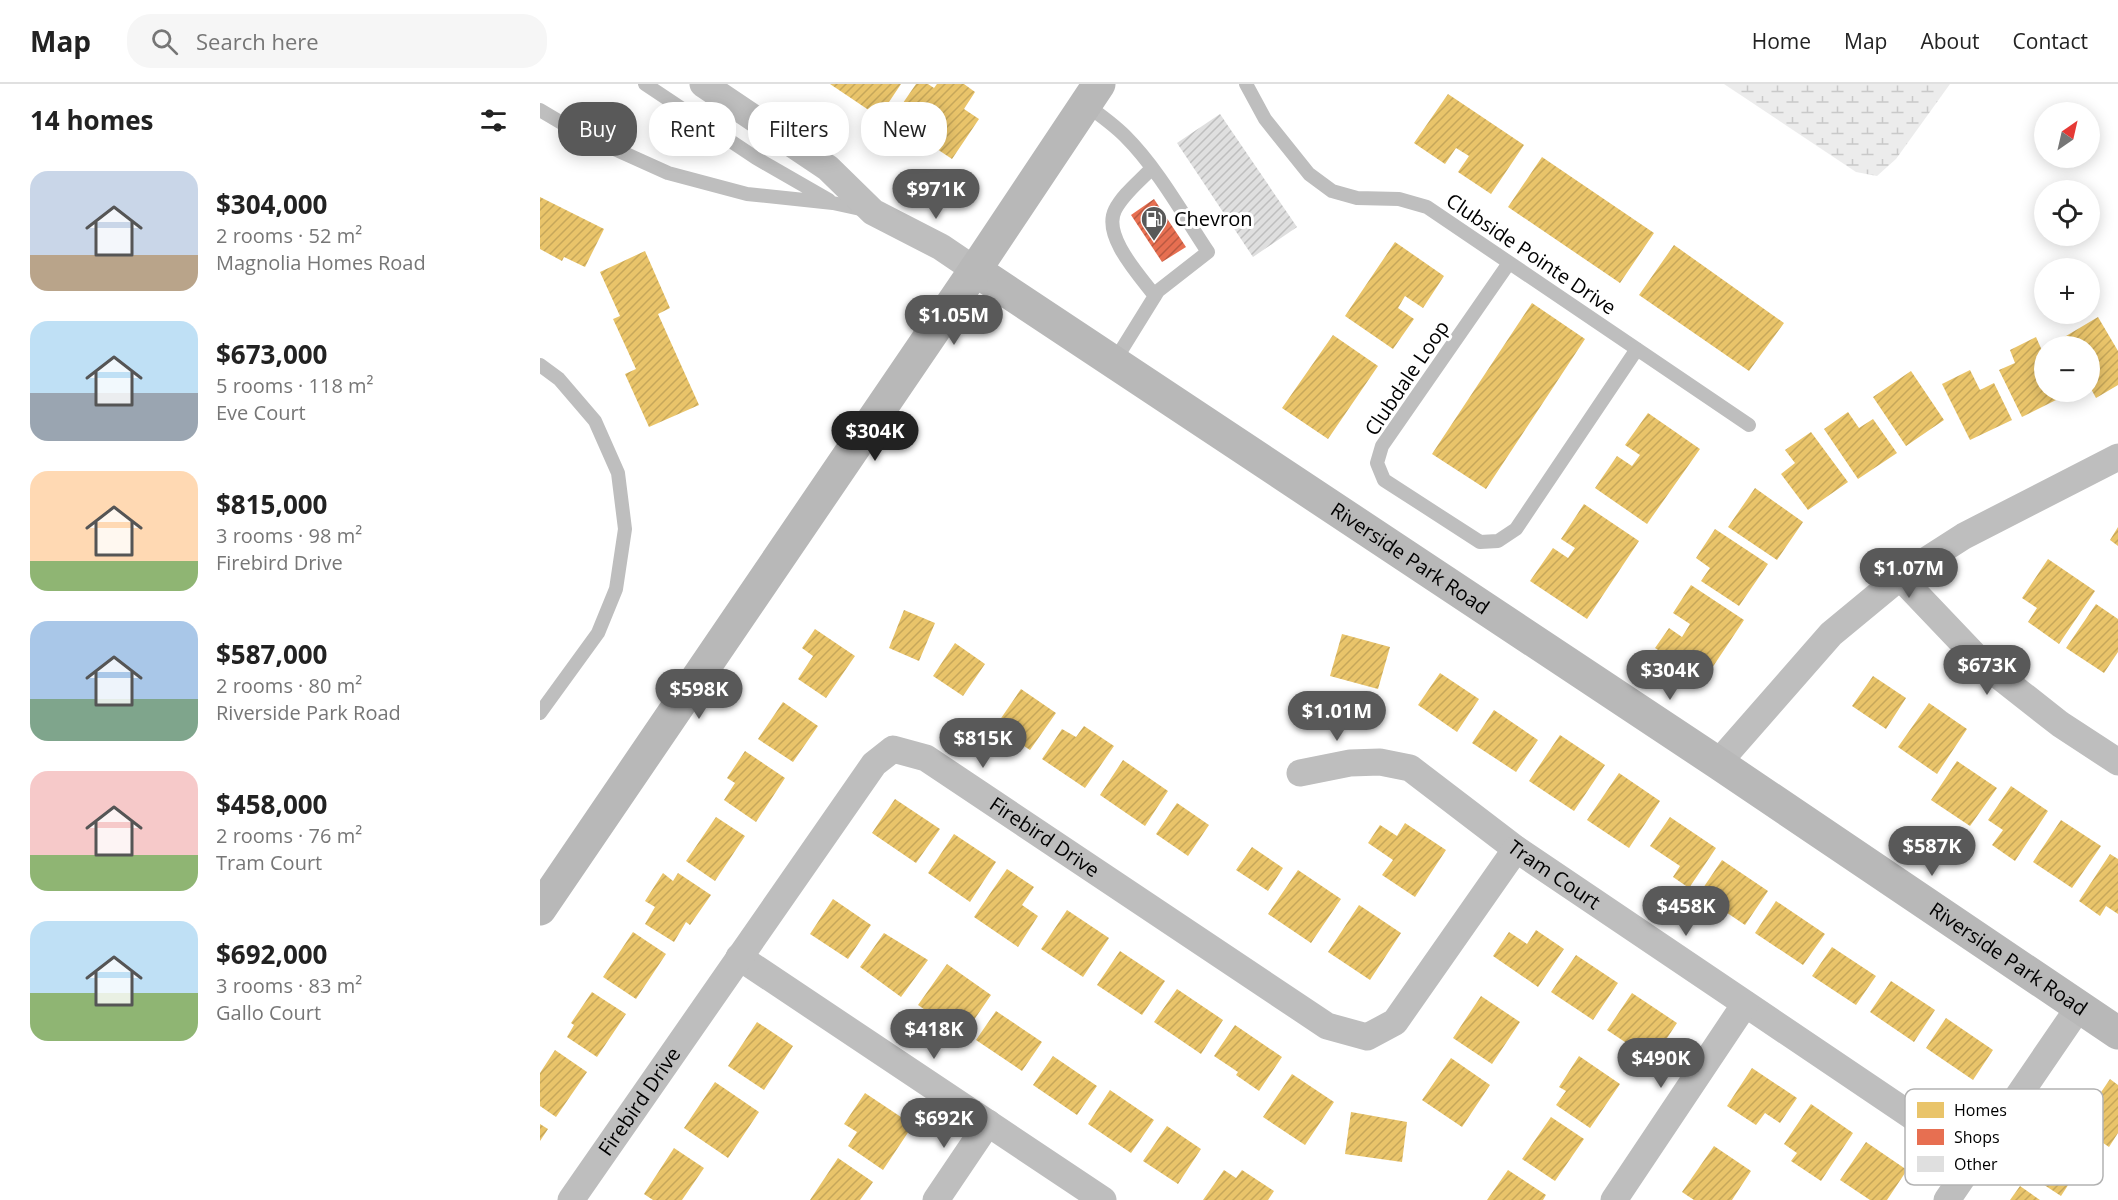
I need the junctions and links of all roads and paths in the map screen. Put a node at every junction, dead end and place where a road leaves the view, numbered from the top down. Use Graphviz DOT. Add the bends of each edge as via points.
graph roads {
  1 [pos="645,84"];
  2 [pos="703,84"];
  3 [pos="1245,84"];
  4 [pos="1092,94"];
  5 [pos="540,110"];
  6 [pos="1152,168"];
  7 [pos="833,202"];
  8 [pos="873,212"];
  9 [pos="1509,263"];
  10 [pos="975,270"];
  11 [pos="1155,296"];
  12 [pos="1636,349"];
  13 [pos="1114,362"];
  14 [pos="540,365"];
  15 [pos="1749,425"];
  16 [pos="2118,457"];
  17 [pos="1900,577"];
  18 [pos="540,713"];
  19 [pos="2118,762"];
  20 [pos="1718,763"];
  21 [pos="1300,773"];
  22 [pos="1516,849"];
  23 [pos="540,909"];
  24 [pos="739,957"];
  25 [pos="1745,1004"];
  26 [pos="2079,1007"];
  27 [pos="2118,1032"];
  28 [pos="2022,1089"];
  29 [pos="1905,1112"];
  30 [pos="988,1123"];
  31 [pos="1957,1185"];
  32 [pos="571,1200"];
  33 [pos="936,1200"];
  34 [pos="1104,1200"];
  35 [pos="1614,1200"];
  36 [pos="1947,1200"];
  1 -- 7 [label="lane" via="756,158"];
  2 -- 8 [label="street, Riverside Park Road" via="828,168"];
  3 -- 9 [label="lane, Clubside Pointe Drive" via="1265,119 1309,174 1332,191 1357,198 1400,199 1426,207"];
  4 -- 6 [label="lane"];
  4 -- 10 [label="street"];
  5 -- 7 [label="lane" via="668,173 747,194"];
  6 -- 11 [label="lane" via="1120,202 1111,224 1124,255"];
  6 -- 11 [label="lane" via="1208,252 1164,284"];
  7 -- 8 [label="lane"];
  8 -- 10 [label="street, Riverside Park Road"];
  9 -- 12 [label="lane, Clubside Pointe Drive"];
  9 -- 12 [label="lane, Clubdale Loop" via="1382,446 1377,463 1384,480 1480,542 1498,541 1516,529"];
  10 -- 13 [label="street, Riverside Park Road"];
  10 -- 23 [label="street"];
  11 -- 13 [label="lane"];
  12 -- 15 [label="lane, Clubside Pointe Drive"];
  13 -- 20 [label="street, Riverside Park Road"];
  14 -- 18 [label="lane" via="559,379 595,421 618,473 625,529 616,589 598,633"];
  16 -- 17 [label="street" via="1964,536"];
  17 -- 19 [label="street" via="1981,662 2060,724"];
  17 -- 20 [label="street" via="1831,634"];
  20 -- 26 [label="street, Riverside Park Road"];
  21 -- 22 [label="street, Tram Court" via="1360,762 1410,768"];
  22 -- 24 [label="street, Firebird Drive" via="1395,1022 1367,1037 1327,1026 926,758 893,749 874,764"];
  22 -- 25 [label="street, Tram Court"];
  24 -- 30 [label="street"];
  24 -- 32 [label="street, Firebird Drive"];
  25 -- 29 [label="street, Tram Court"];
  25 -- 35 [label="street"];
  26 -- 27 [label="street, Riverside Park Road"];
  26 -- 28 [label="street"];
  30 -- 33 [label="street"];
  30 -- 34 [label="street"];
  31 -- 36 [label="street"];
}
